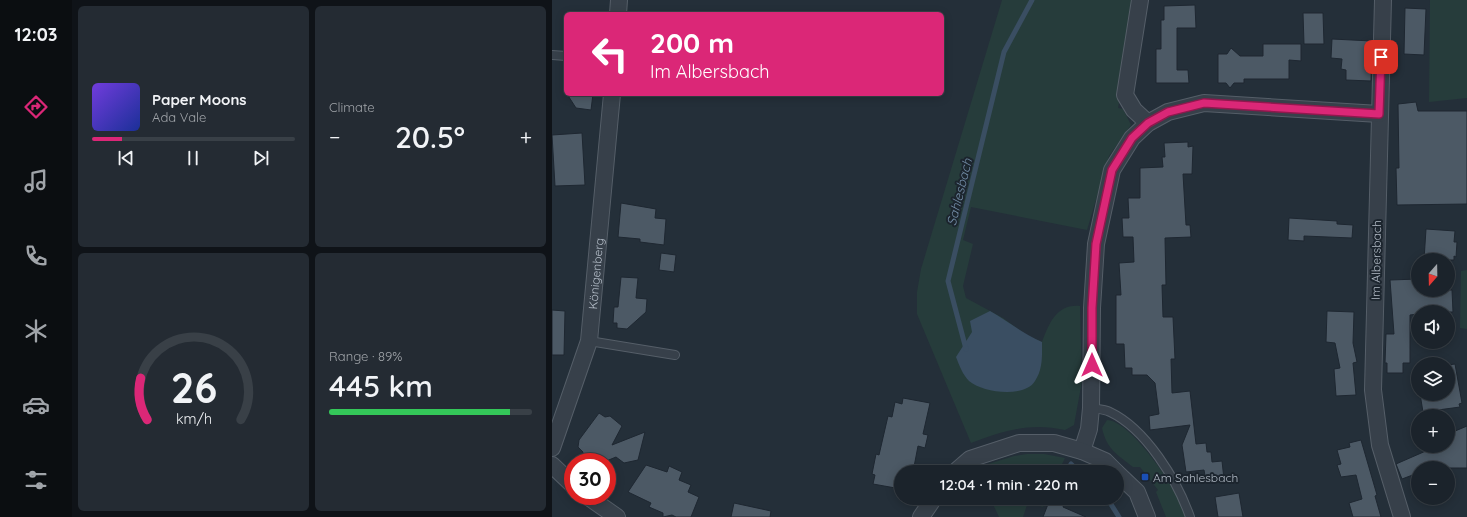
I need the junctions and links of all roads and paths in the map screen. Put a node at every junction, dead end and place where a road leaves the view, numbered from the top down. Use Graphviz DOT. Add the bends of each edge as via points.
graph roads {
  1 [pos="619,0"];
  2 [pos="1140,0"];
  3 [pos="1383,0"];
  4 [pos="618,12"];
  5 [pos="552,55"];
  6 [pos="564,56"];
  7 [pos="612,96"];
  8 [pos="1379,114"];
  9 [pos="1148,123"];
  10 [pos="589,341"];
  11 [pos="675,355"];
  12 [pos="1092,408"];
  13 [pos="552,448"];
  14 [pos="1082,451"];
  15 [pos="552,465"];
  16 [pos="963,465"];
  17 [pos="1109,465"];
  18 [pos="564,476"];
  19 [pos="1124,479"];
  20 [pos="600,505"];
  21 [pos="929,505"];
  22 [pos="617,517"];
  23 [pos="921,517"];
  24 [pos="1148,517"];
  25 [pos="1190,517"];
  26 [pos="1402,517"];
  1 -- 4 [label="street"];
  2 -- 9 [label="street" via="1125,95 1134,110"];
  3 -- 8 [label="street, Im Albersbach"];
  5 -- 6 [label="lane"];
  7 -- 10 [label="street, Königenberg"];
  8 -- 9 [label="street" via="1204,103 1168,112"];
  8 -- 26 [label="street, Im Albersbach" via="1373,390 1380,445"];
  9 -- 12 [label="street" via="1132,138 1112,170 1096,244 1092,308"];
  10 -- 11 [label="lane"];
  10 -- 13 [label="street, Königenberg"];
  12 -- 14 [label="street"];
  12 -- 25 [label="lane" via="1108,411 1130,424 1163,464"];
  14 -- 16 [label="street" via="1054,443 1019,442 970,459"];
  14 -- 17 [label="street"];
  15 -- 18 [label="street"];
  19 -- 24 [label="street" via="1137,492"];
  20 -- 22 [label="street"];
  21 -- 23 [label="street"];
}
